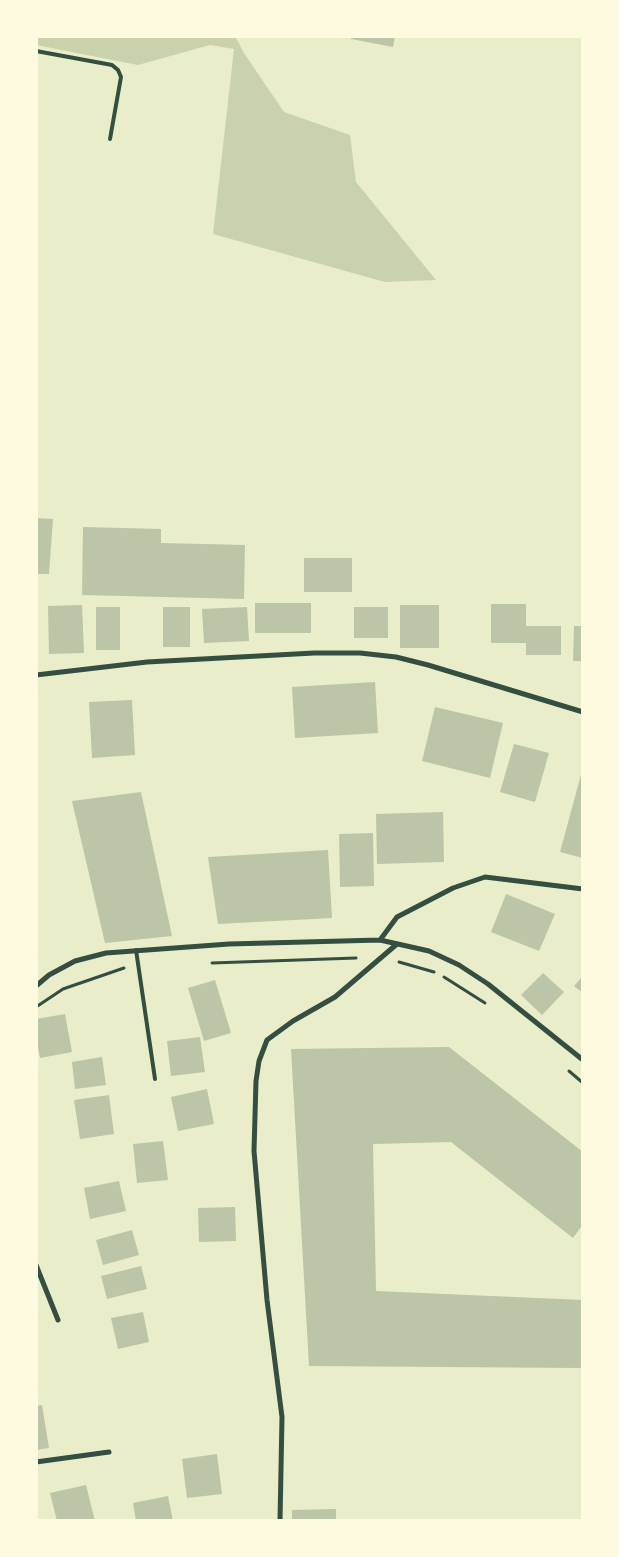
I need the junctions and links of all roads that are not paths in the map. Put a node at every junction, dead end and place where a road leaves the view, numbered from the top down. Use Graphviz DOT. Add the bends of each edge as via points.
graph roads {
  1 [pos="36,52"];
  2 [pos="110,139"];
  3 [pos="36,675"];
  4 [pos="583,712"];
  5 [pos="583,889"];
  6 [pos="380,940"];
  7 [pos="397,944"];
  8 [pos="136,950"];
  9 [pos="36,986"];
  10 [pos="583,1060"];
  11 [pos="155,1079"];
  12 [pos="36,1265"];
  13 [pos="58,1320"];
  14 [pos="109,1452"];
  15 [pos="36,1462"];
  16 [pos="280,1521"];
  1 -- 2 [label="lane" via="112,65 118,70 121,77"];
  3 -- 4 [label="street" via="147,662 360,653 428,665"];
  5 -- 6 [label="street" via="485,877 453,888 397,918"];
  6 -- 7 [label="street"];
  6 -- 8 [label="street"];
  7 -- 10 [label="street" via="429,951 459,965 488,984"];
  7 -- 16 [label="street" via="335,997 293,1020 267,1040 259,1061 254,1151 267,1300 282,1417"];
  8 -- 9 [label="street" via="74,960"];
  8 -- 11 [label="lane"];
  12 -- 13 [label="street"];
  14 -- 15 [label="street"];
}
